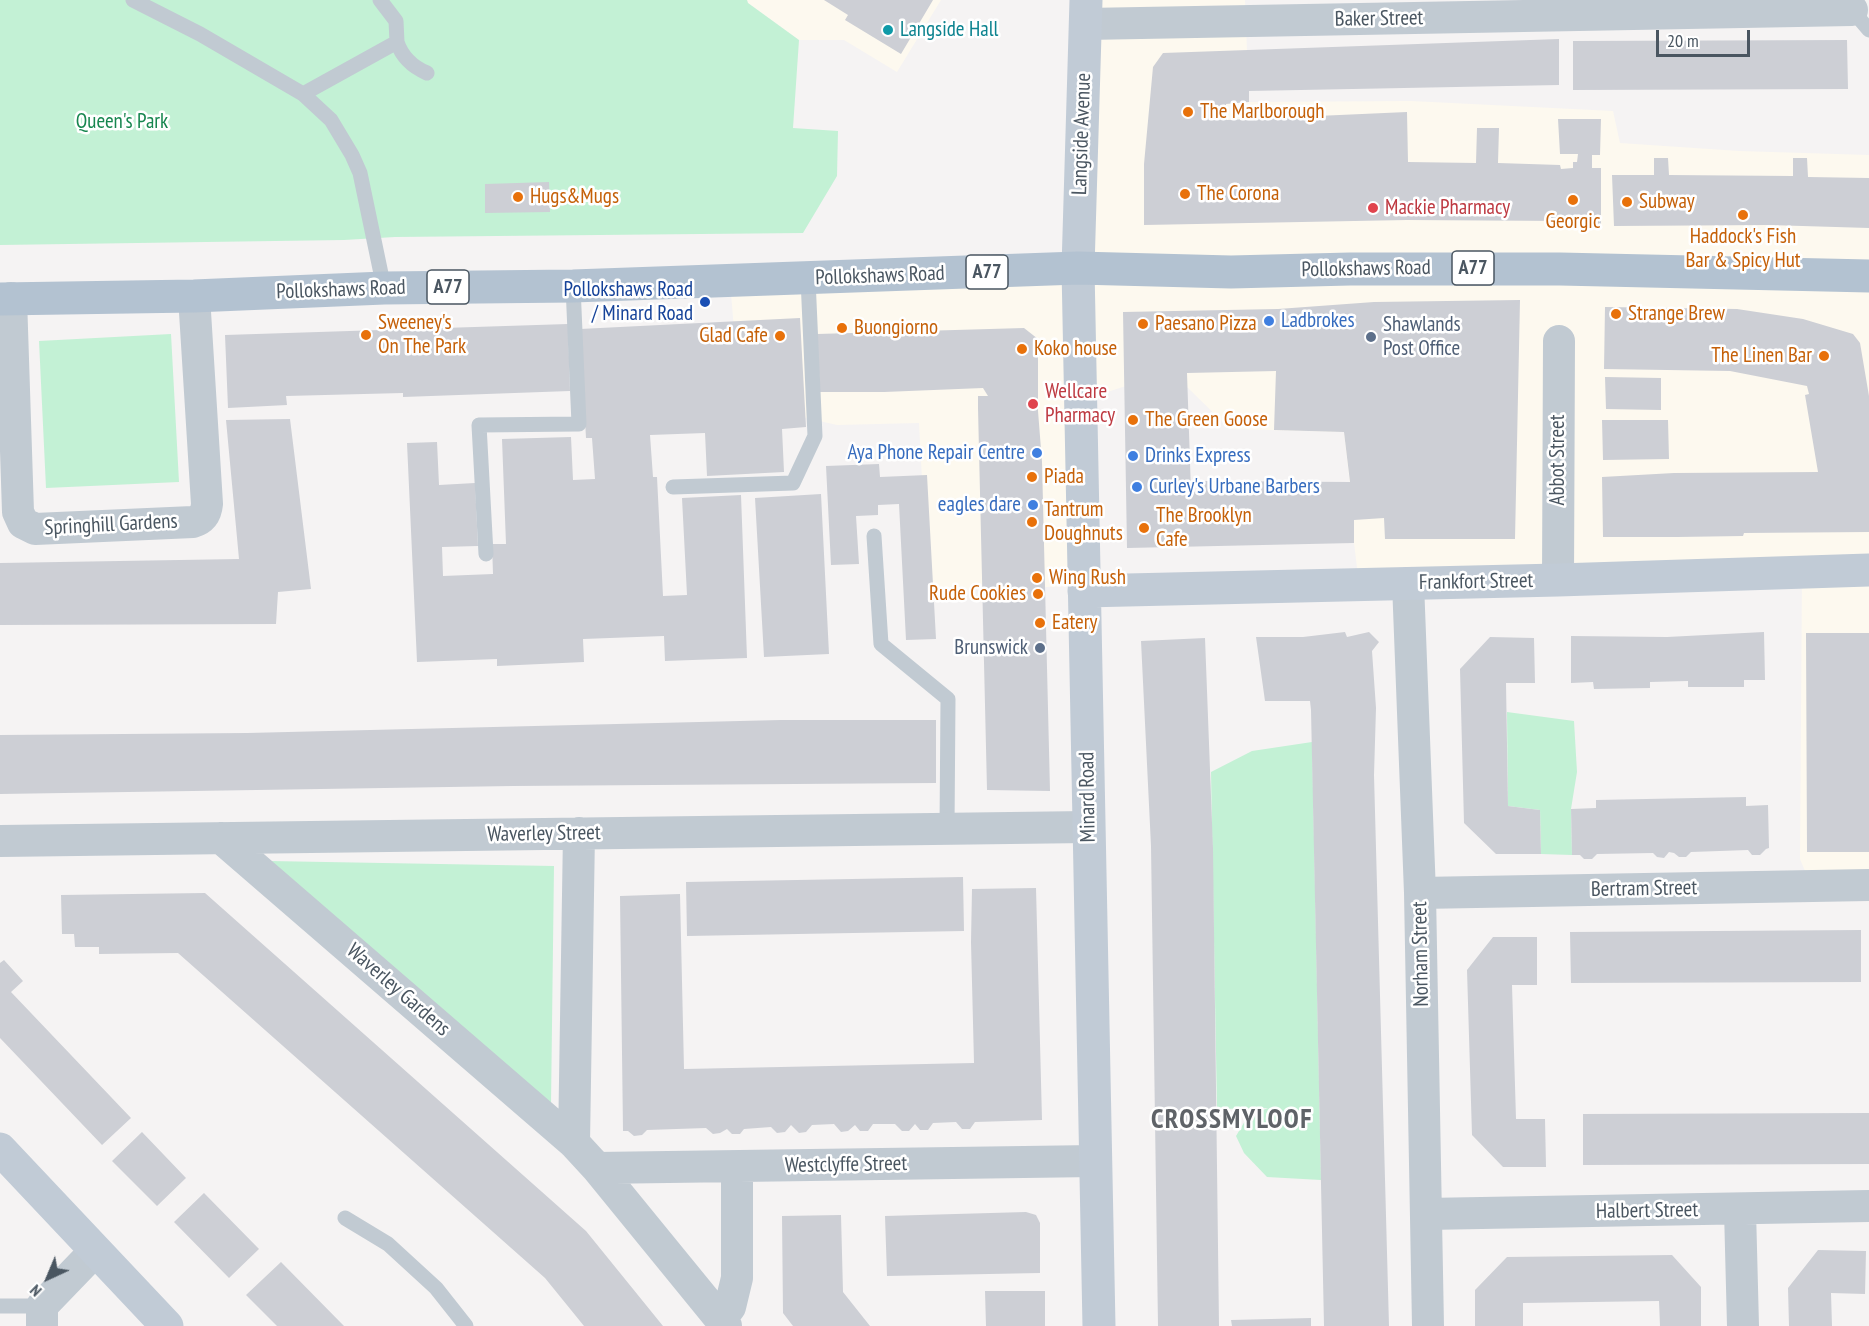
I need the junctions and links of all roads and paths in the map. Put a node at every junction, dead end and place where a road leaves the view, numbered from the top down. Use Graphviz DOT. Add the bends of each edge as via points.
graph roads {
  1 [pos="133,0"];
  2 [pos="380,0"];
  3 [pos="1339,10"];
  4 [pos="1086,12"];
  5 [pos="1858,13"];
  6 [pos="397,42"];
  7 [pos="427,73"];
  8 [pos="303,94"];
  9 [pos="1078,268"];
  10 [pos="1869,276"];
  11 [pos="807,279"];
  12 [pos="573,286"];
  13 [pos="384,288"];
  14 [pos="194,296"];
  15 [pos="6,298"];
  16 [pos="1559,340"];
  17 [pos="673,487"];
  18 [pos="873,536"];
  19 [pos="486,554"];
  20 [pos="1869,570"];
  21 [pos="1558,580"];
  22 [pos="1408,583"];
  23 [pos="1084,591"];
  24 [pos="1088,827"];
  25 [pos="948,829"];
  26 [pos="579,833"];
  27 [pos="221,838"];
  28 [pos="0,841"];
  29 [pos="1869,885"];
  30 [pos="1420,893"];
  31 [pos="574,1143"];
  32 [pos="0,1149"];
  33 [pos="1095,1161"];
  34 [pos="736,1167"];
  35 [pos="597,1168"];
  36 [pos="1869,1206"];
  37 [pos="1740,1210"];
  38 [pos="1426,1214"];
  39 [pos="345,1218"];
  40 [pos="95,1251"];
  41 [pos="0,1306"];
  42 [pos="42,1316"];
  43 [pos="724,1323"];
  44 [pos="167,1326"];
  45 [pos="466,1326"];
  46 [pos="1099,1326"];
  47 [pos="1428,1326"];
  48 [pos="1743,1326"];
  1 -- 8 [label="lane"];
  2 -- 6 [label="lane" via="396,21"];
  3 -- 4 [label="street, Baker Street"];
  3 -- 5 [label="street, Baker Street"];
  4 -- 9 [label="main road, Langside Avenue"];
  6 -- 7 [label="lane" via="404,56"];
  6 -- 8 [label="lane"];
  8 -- 13 [label="lane" via="331,120 360,173"];
  9 -- 10 [label="main road, Pollokshaws Road / A77" via="1231,272 1560,269"];
  9 -- 11 [label="main road, Pollokshaws Road / A77"];
  9 -- 23 [label="main road, Minard Road"];
  11 -- 12 [label="main road, Pollokshaws Road / A77"];
  11 -- 17 [label="lane" via="815,436 793,483"];
  12 -- 13 [label="main road, Pollokshaws Road / A77"];
  12 -- 19 [label="lane" via="579,424 479,425"];
  13 -- 14 [label="main road, Pollokshaws Road / A77"];
  14 -- 15 [label="main road, Pollokshaws Road / A77"];
  14 -- 15 [label="street, Springhill Gardens" via="205,514 193,522 35,529 23,523 18,512"];
  16 -- 21 [label="street, Abbot Street"];
  18 -- 25 [label="lane" via="881,644 948,699"];
  20 -- 21 [label="main road, Frankfort Street"];
  21 -- 22 [label="main road, Frankfort Street"];
  22 -- 23 [label="main road, Frankfort Street"];
  22 -- 30 [label="street, Norham Street"];
  23 -- 24 [label="main road, Minard Road"];
  24 -- 25 [label="street, Waverley Street"];
  24 -- 33 [label="main road, Minard Road"];
  25 -- 26 [label="street, Waverley Street"];
  26 -- 27 [label="street, Waverley Street"];
  26 -- 31 [label="street"];
  27 -- 28 [label="street, Waverley Street"];
  27 -- 31 [label="street, Waverley Gardens"];
  29 -- 30 [label="street, Bertram Street"];
  30 -- 38 [label="street, Norham Street"];
  31 -- 35 [label="street, Waverley Gardens"];
  32 -- 40 [label="main road"];
  33 -- 34 [label="street, Westclyffe Street"];
  33 -- 46 [label="main road, Minard Road"];
  34 -- 35 [label="street, Westclyffe Street"];
  34 -- 43 [label="street, Waverley Gardens" via="737,1278"];
  35 -- 43 [label="street, Waverley Gardens"];
  36 -- 37 [label="street, Halbert Street"];
  37 -- 38 [label="street, Halbert Street"];
  37 -- 48 [label="street"];
  38 -- 47 [label="street, Norham Street"];
  39 -- 45 [label="lane" via="388,1244 436,1288"];
  40 -- 42 [label="street"];
  40 -- 44 [label="main road"];
  41 -- 42 [label="lane"];
}
